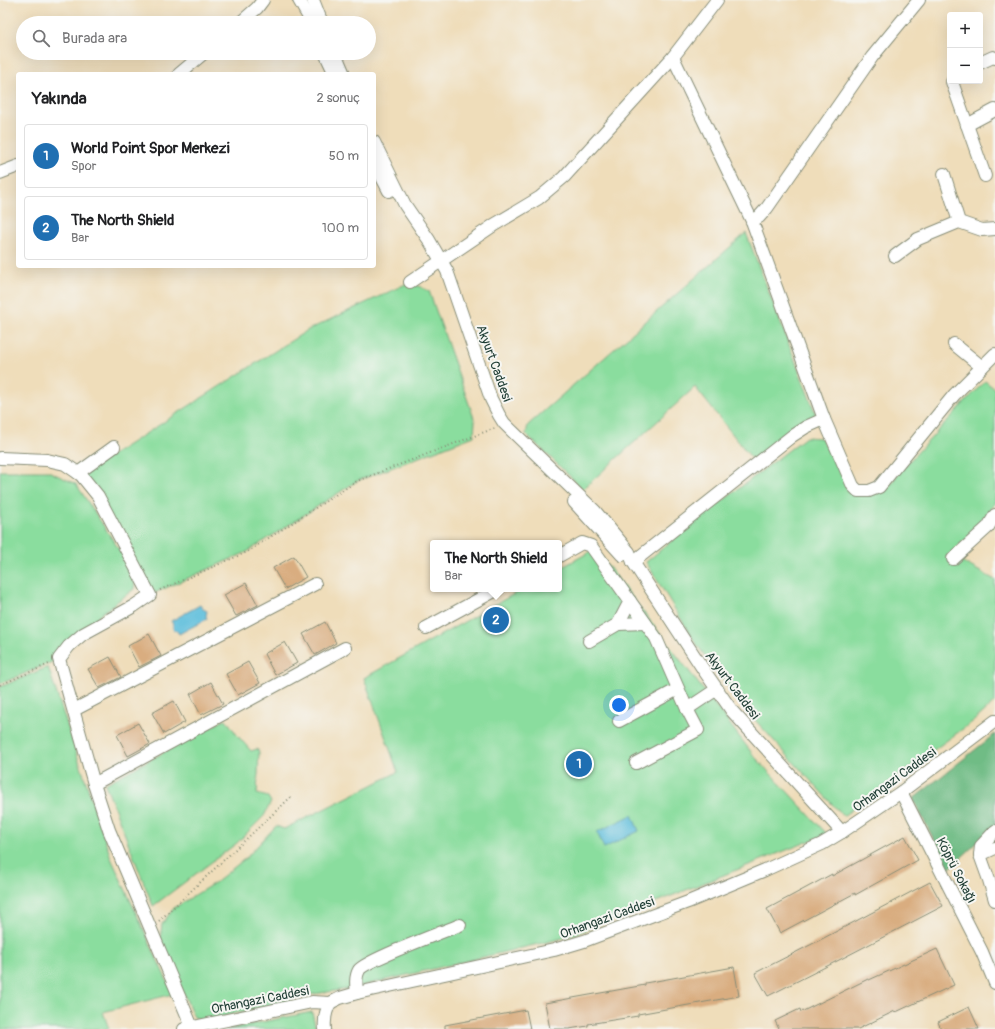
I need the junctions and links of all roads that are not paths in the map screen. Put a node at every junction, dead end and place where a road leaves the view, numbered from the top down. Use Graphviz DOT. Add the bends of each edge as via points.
graph roads {
  1 [pos="274,0"];
  2 [pos="299,0"];
  3 [pos="313,0"];
  4 [pos="717,0"];
  5 [pos="919,0"];
  6 [pos="260,4"];
  7 [pos="247,16"];
  8 [pos="308,16"];
  9 [pos="319,16"];
  10 [pos="673,57"];
  11 [pos="995,58"];
  12 [pos="196,60"];
  13 [pos="328,60"];
  14 [pos="338,60"];
  15 [pos="983,62"];
  16 [pos="181,72"];
  17 [pos="334,72"];
  18 [pos="343,72"];
  19 [pos="953,84"];
  20 [pos="995,110"];
  21 [pos="966,125"];
  22 [pos="376,146"];
  23 [pos="376,166"];
  24 [pos="16,167"];
  25 [pos="0,173"];
  26 [pos="944,174"];
  27 [pos="985,176"];
  28 [pos="752,221"];
  29 [pos="959,222"];
  30 [pos="995,230"];
  31 [pos="895,256"];
  32 [pos="438,263"];
  33 [pos="410,282"];
  34 [pos="954,344"];
  35 [pos="995,354"];
  36 [pos="982,366"];
  37 [pos="824,420"];
  38 [pos="114,447"];
  39 [pos="0,458"];
  40 [pos="78,473"];
  41 [pos="995,515"];
  42 [pos="562,554"];
  43 [pos="953,559"];
  44 [pos="633,562"];
  45 [pos="315,584"];
  46 [pos="492,592"];
  47 [pos="630,601"];
  48 [pos="645,623"];
  49 [pos="618,624"];
  50 [pos="426,628"];
  51 [pos="589,641"];
  52 [pos="345,648"];
  53 [pos="678,689"];
  54 [pos="717,689"];
  55 [pos="687,709"];
  56 [pos="74,710"];
  57 [pos="619,721"];
  58 [pos="995,721"];
  59 [pos="636,763"];
  60 [pos="94,784"];
  61 [pos="901,792"];
  62 [pos="995,831"];
  63 [pos="842,832"];
  64 [pos="995,848"];
  65 [pos="980,855"];
  66 [pos="992,879"];
  67 [pos="995,900"];
  68 [pos="460,925"];
  69 [pos="992,967"];
  70 [pos="995,982"];
  71 [pos="357,993"];
  72 [pos="330,1003"];
  73 [pos="188,1028"];
  74 [pos="325,1029"];
  1 -- 6 [label="street" via="264,7"];
  2 -- 8 [label="street"];
  3 -- 9 [label="street"];
  4 -- 10 [label="street"];
  5 -- 28 [label="street" via="872,56 767,208"];
  6 -- 7 [label="street"];
  10 -- 28 [label="street"];
  10 -- 32 [label="street" via="564,176 539,198"];
  11 -- 15 [label="street"];
  12 -- 16 [label="street"];
  13 -- 17 [label="street"];
  14 -- 18 [label="street"];
  19 -- 21 [label="street"];
  20 -- 21 [label="street"];
  21 -- 27 [label="street"];
  22 -- 32 [label="street, Akyurt Caddesi" via="405,206"];
  23 -- 32 [label="street, Akyurt Caddesi" via="397,207"];
  24 -- 25 [label="street"];
  26 -- 29 [label="street"];
  28 -- 37 [label="street"];
  29 -- 30 [label="street" via="982,230"];
  29 -- 31 [label="street" via="918,239"];
  32 -- 33 [label="street"];
  32 -- 44 [label="street, Akyurt Caddesi" via="452,282 491,399 502,419 595,511 629,552"];
  32 -- 44 [label="street, Akyurt Caddesi" via="479,387 498,427 560,486 625,559"];
  34 -- 36 [label="street"];
  35 -- 36 [label="street"];
  36 -- 37 [label="street" via="954,395 879,487 869,491 858,491 853,486"];
  37 -- 44 [label="street" via="792,436"];
  38 -- 40 [label="street"];
  39 -- 40 [label="street" via="47,460 65,464"];
  40 -- 56 [label="street" via="98,496 150,595 83,634 59,660"];
  41 -- 43 [label="street" via="988,527"];
  42 -- 47 [label="street" via="582,543 591,546"];
  44 -- 54 [label="street, Akyurt Caddesi"];
  45 -- 56 [label="street"];
  46 -- 50 [label="street"];
  47 -- 48 [label="street"];
  47 -- 49 [label="street"];
  48 -- 49 [label="street"];
  48 -- 53 [label="street" via="656,638"];
  49 -- 51 [label="street"];
  52 -- 60 [label="street"];
  53 -- 55 [label="street"];
  53 -- 57 [label="street"];
  54 -- 55 [label="street"];
  54 -- 63 [label="street, Akyurt Caddesi" via="732,711"];
  55 -- 59 [label="street" via="698,730"];
  56 -- 60 [label="street"];
  58 -- 61 [label="street, Orhangazi Caddesi"];
  60 -- 73 [label="street" via="109,830 151,929"];
  61 -- 63 [label="street, Orhangazi Caddesi"];
  61 -- 69 [label="street, Köprü Sokağı"];
  62 -- 65 [label="street" via="981,846"];
  63 -- 71 [label="street, Orhangazi Caddesi" via="822,844 758,873 584,941 554,950"];
  64 -- 65 [label="street"];
  65 -- 66 [label="street"];
  66 -- 67 [label="street"];
  68 -- 71 [label="street" via="360,968 356,976"];
  69 -- 70 [label="street, Köprü Sokağı"];
  71 -- 72 [label="street, Orhangazi Caddesi"];
  72 -- 73 [label="street, Orhangazi Caddesi" via="312,1002"];
  72 -- 74 [label="street" via="326,1010"];
}
